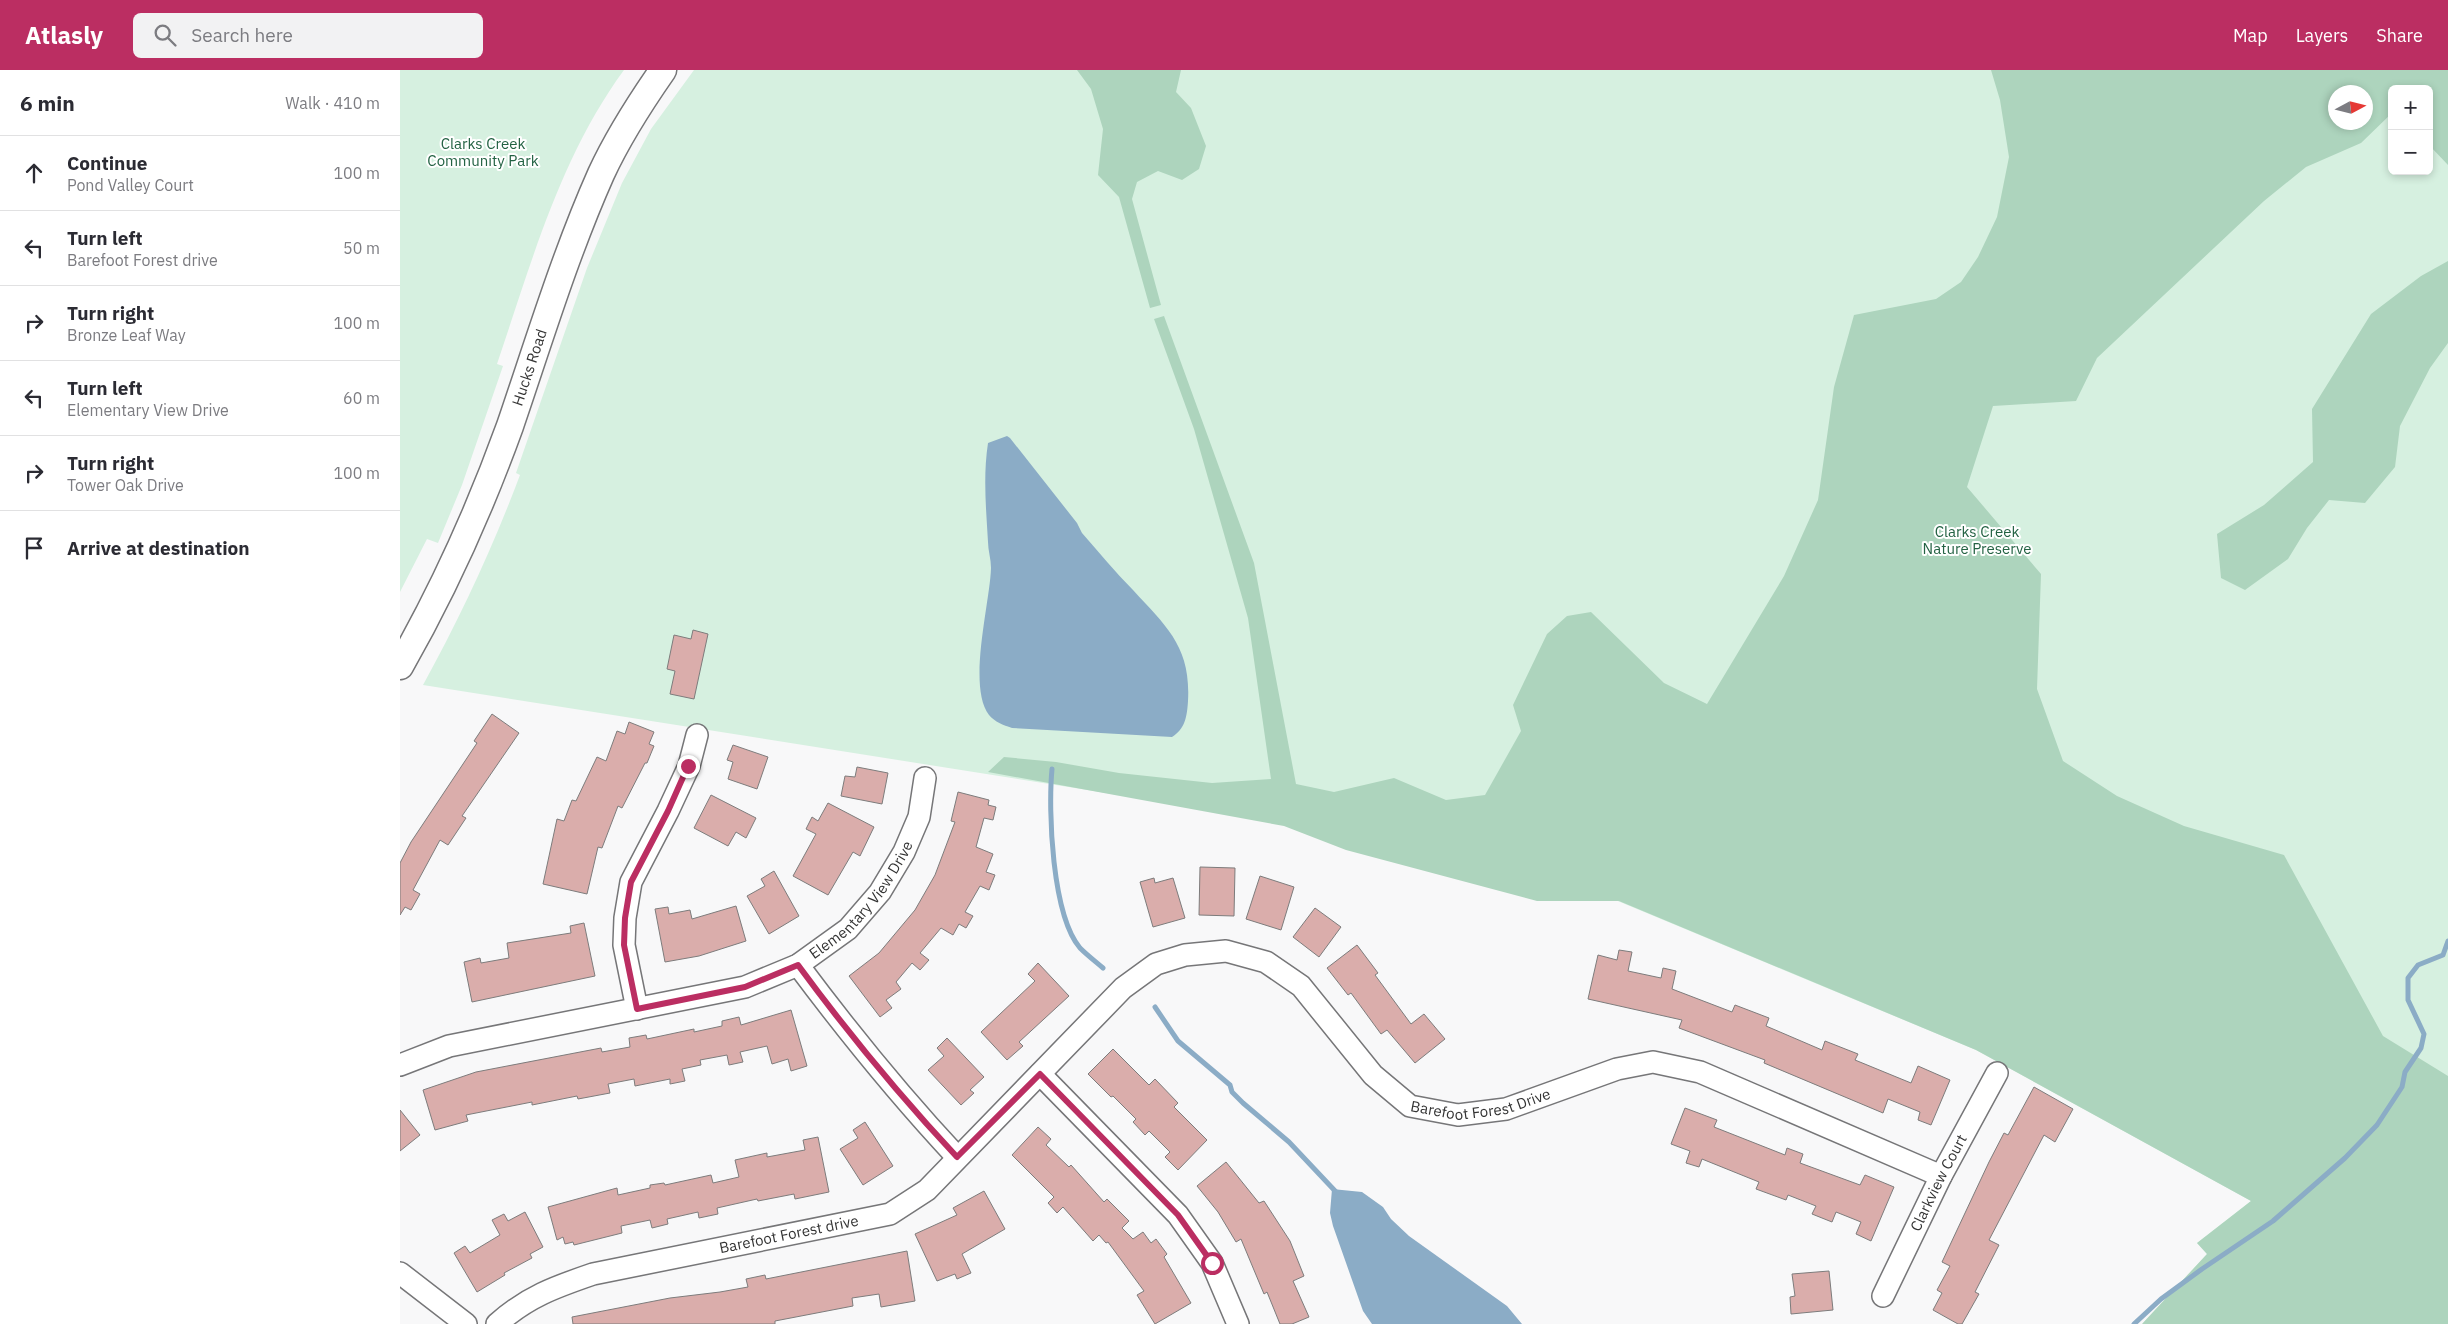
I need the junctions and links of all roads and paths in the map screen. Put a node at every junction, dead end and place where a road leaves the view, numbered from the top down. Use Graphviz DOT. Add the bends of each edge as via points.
graph roads {
  1 [pos="663,70"];
  2 [pos="400,666"];
  3 [pos="698,735"];
  4 [pos="925,778"];
  5 [pos="798,965"];
  6 [pos="637,1009"];
  7 [pos="400,1065"];
  8 [pos="1997,1073"];
  9 [pos="1040,1074"];
  10 [pos="957,1157"];
  11 [pos="1941,1176"];
  12 [pos="400,1273"];
  13 [pos="1883,1296"];
  14 [pos="466,1324"];
  15 [pos="498,1324"];
  16 [pos="1238,1324"];
  1 -- 2 [label="main road, Hucks Road" via="632,116 602,172 569,251 509,427 473,520 441,591"];
  3 -- 6 [label="street" via="668,811 631,882 624,945"];
  4 -- 5 [label="street, Elementary View Drive" via="919,817 904,852 880,892 848,929"];
  5 -- 6 [label="street, Elementary View Drive" via="745,987"];
  5 -- 10 [label="street" via="844,1028"];
  6 -- 7 [label="street, Elementary View Drive" via="449,1046"];
  8 -- 11 [label="street, Clarkview Court"];
  9 -- 10 [label="street, Barefoot Forest drive"];
  9 -- 11 [label="street, Barefoot Forest Drive" via="1123,988 1156,964 1185,955 1226,951 1266,962 1301,986 1373,1076 1410,1106 1458,1115 1506,1109 1617,1069 1653,1062 1700,1072"];
  9 -- 16 [label="street" via="1178,1215 1212,1263"];
  10 -- 15 [label="street, Barefoot Forest drive" via="927,1190 890,1214 593,1274 517,1306"];
  11 -- 13 [label="street, Clarkview Court"];
  12 -- 14 [label="street"];
}
